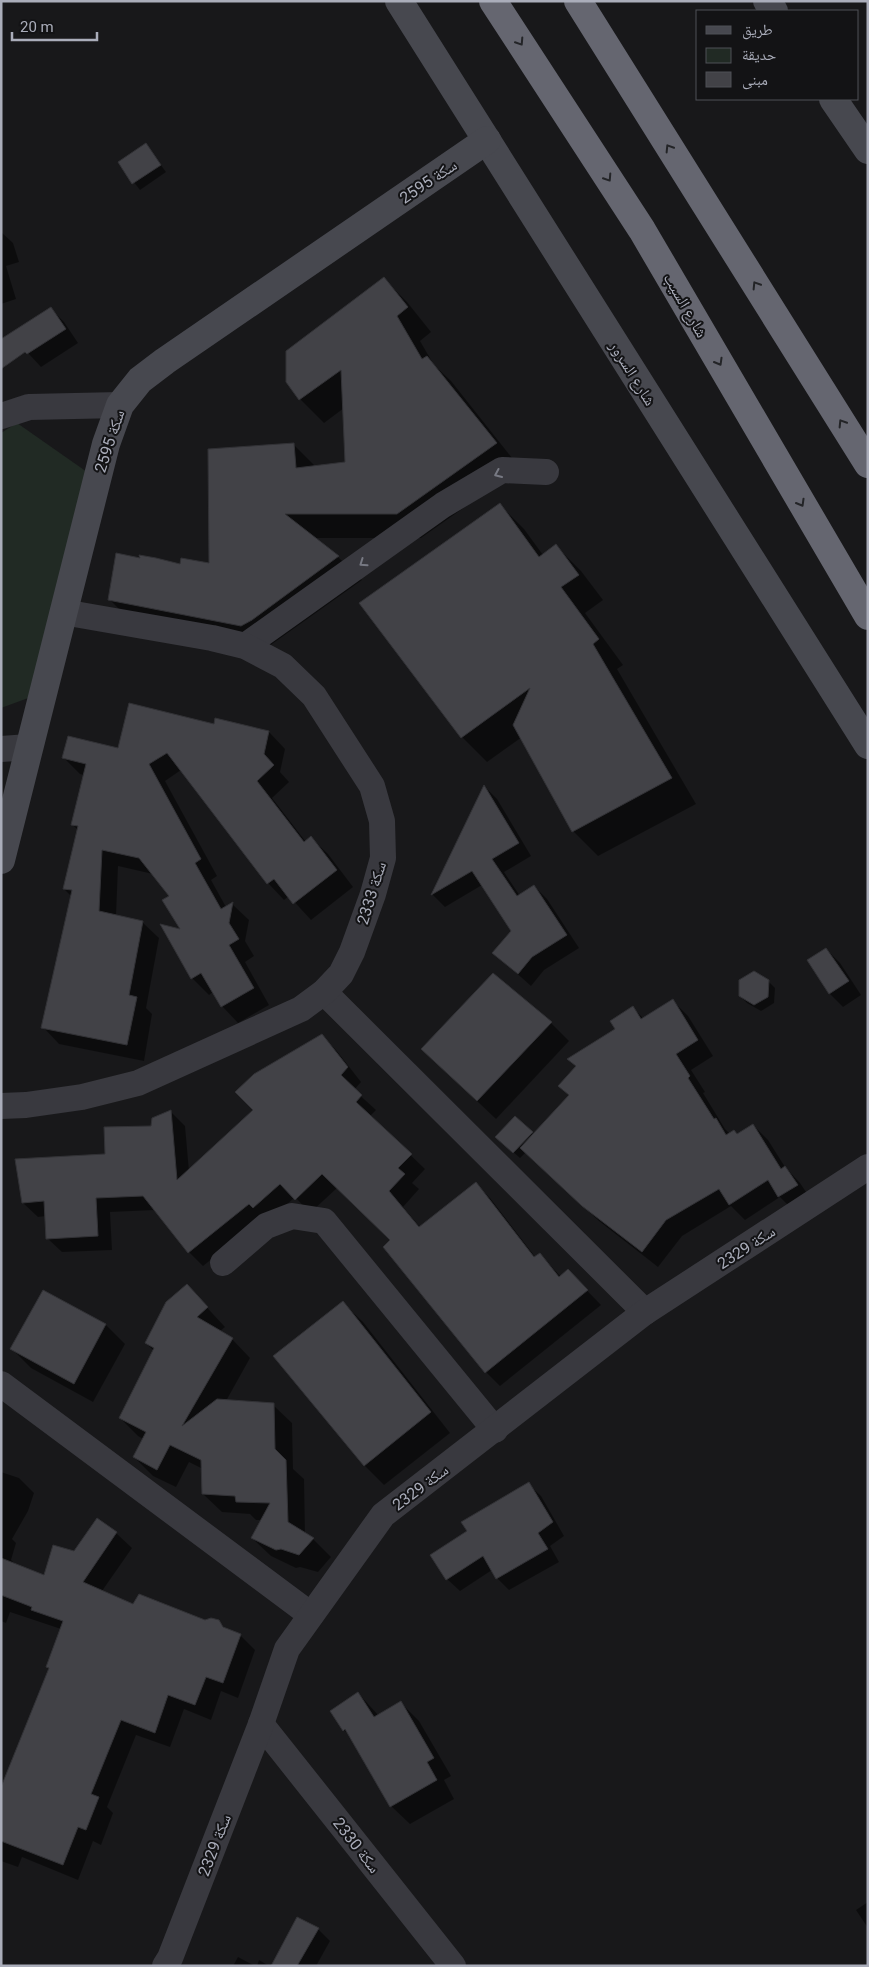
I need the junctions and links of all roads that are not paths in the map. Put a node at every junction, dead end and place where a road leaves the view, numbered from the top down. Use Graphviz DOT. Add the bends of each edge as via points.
graph roads {
  1 [pos="399,1"];
  2 [pos="493,1"];
  3 [pos="578,1"];
  4 [pos="834,100"];
  5 [pos="487,140"];
  6 [pos="868,150"];
  7 [pos="120,405"];
  8 [pos="1,416"];
  9 [pos="868,464"];
  10 [pos="546,472"];
  11 [pos="63,612"];
  12 [pos="868,616"];
  13 [pos="245,646"];
  14 [pos="868,745"];
  15 [pos="30,747"];
  16 [pos="1,750"];
  17 [pos="1,860"];
  18 [pos="324,992"];
  19 [pos="1,1106"];
  20 [pos="868,1167"];
  21 [pos="223,1263"];
  22 [pos="645,1312"];
  23 [pos="1,1384"];
  24 [pos="495,1430"];
  25 [pos="310,1615"];
  26 [pos="262,1724"];
  27 [pos="165,1966"];
  28 [pos="453,1966"];
  1 -- 5 [label="street, شارع السرور"];
  2 -- 12 [label="highway, شارع السيب, one-way" via="642,230"];
  9 -- 3 [label="highway, one-way"];
  4 -- 6 [label="street"];
  5 -- 7 [label="street, سكة 2595" via="165,361 140,380"];
  5 -- 14 [label="street, شارع السرور"];
  7 -- 8 [label="street" via="29,407"];
  7 -- 11 [label="street, سكة 2595" via="106,444"];
  10 -- 13 [label="street, one-way" via="502,470 444,506"];
  11 -- 13 [label="street, سكة 2333"];
  11 -- 15 [label="street, سكة 2595"];
  13 -- 18 [label="street, سكة 2333" via="283,666 314,696 372,786 382,821 383,858 373,894 352,952 340,974"];
  15 -- 16 [label="street"];
  15 -- 17 [label="street, سكة 2595"];
  18 -- 19 [label="street, سكة 2333" via="301,1008 138,1083 82,1097"];
  18 -- 22 [label="street"];
  20 -- 22 [label="street, سكة 2329"];
  21 -- 24 [label="street" via="266,1226 292,1216 324,1221"];
  22 -- 24 [label="street, سكة 2329"];
  23 -- 25 [label="street"];
  24 -- 25 [label="street, سكة 2329" via="383,1515"];
  25 -- 26 [label="street, سكة 2329" via="287,1649"];
  26 -- 27 [label="street, سكة 2329"];
  26 -- 28 [label="street, سكة 2330"];
}
